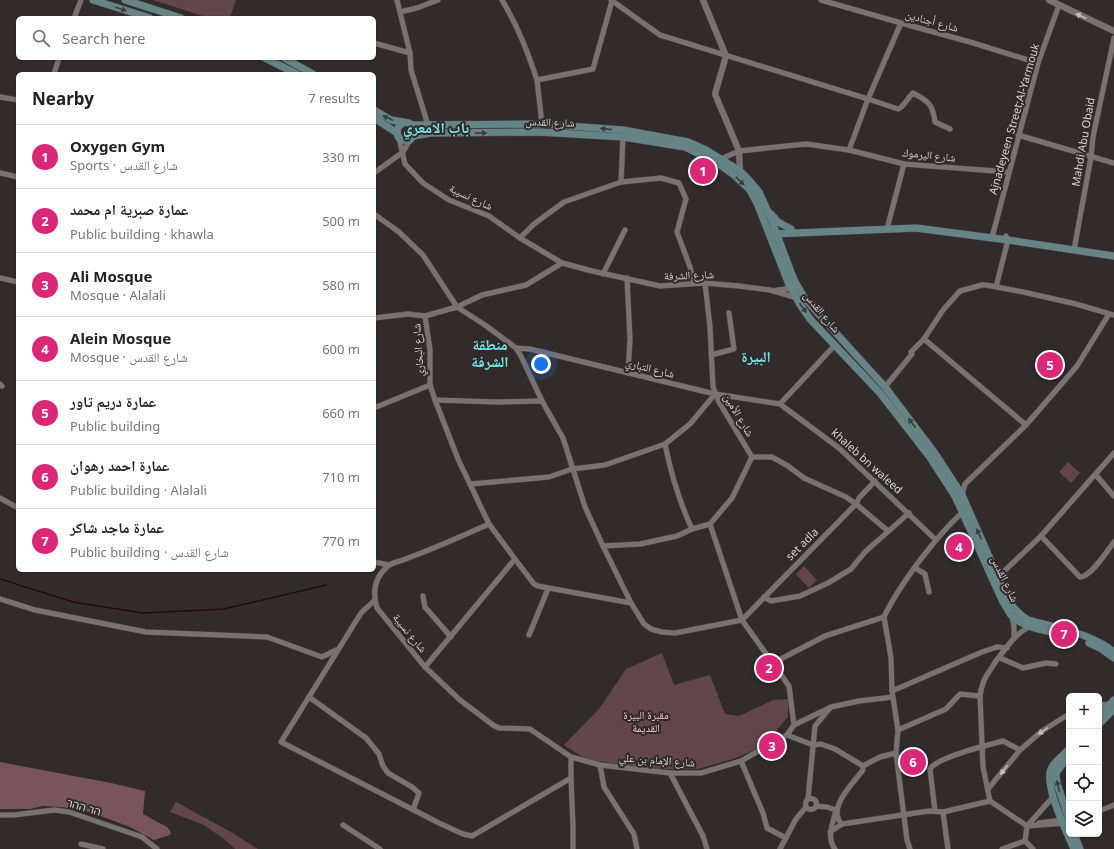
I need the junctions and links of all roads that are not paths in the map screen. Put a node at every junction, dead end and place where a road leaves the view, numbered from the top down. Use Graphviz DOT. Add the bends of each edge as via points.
graph roads {
  1 [pos="81,0"];
  2 [pos="92,0"];
  3 [pos="125,0"];
  4 [pos="397,0"];
  5 [pos="438,0"];
  6 [pos="502,0"];
  7 [pos="612,0"];
  8 [pos="703,0"];
  9 [pos="821,0"];
  10 [pos="1049,0"];
  11 [pos="144,3"];
  12 [pos="1059,5"];
  13 [pos="400,12"];
  14 [pos="75,16"];
  15 [pos="144,16"];
  16 [pos="176,16"];
  17 [pos="901,23"];
  18 [pos="1114,31"];
  19 [pos="1114,38"];
  20 [pos="376,44"];
  21 [pos="410,53"];
  22 [pos="726,56"];
  23 [pos="58,60"];
  24 [pos="269,60"];
  25 [pos="288,60"];
  26 [pos="1038,63"];
  27 [pos="55,72"];
  28 [pos="292,72"];
  29 [pos="309,72"];
  30 [pos="537,80"];
  31 [pos="0,97"];
  32 [pos="868,99"];
  33 [pos="16,100"];
  34 [pos="376,111"];
  35 [pos="376,120"];
  36 [pos="403,123"];
  37 [pos="542,124"];
  38 [pos="412,125"];
  39 [pos="428,125"];
  40 [pos="950,129"];
  41 [pos="623,134"];
  42 [pos="1018,135"];
  43 [pos="398,136"];
  44 [pos="412,138"];
  45 [pos="849,150"];
  46 [pos="739,151"];
  47 [pos="403,152"];
  48 [pos="1091,156"];
  49 [pos="721,160"];
  50 [pos="1114,163"];
  51 [pos="904,164"];
  52 [pos="376,171"];
  53 [pos="740,171"];
  54 [pos="1008,172"];
  55 [pos="0,173"];
  56 [pos="16,177"];
  57 [pos="621,182"];
  58 [pos="767,210"];
  59 [pos="376,215"];
  60 [pos="889,227"];
  61 [pos="625,230"];
  62 [pos="791,231"];
  63 [pos="773,234"];
  64 [pos="993,236"];
  65 [pos="520,238"];
  66 [pos="1007,238"];
  67 [pos="781,247"];
  68 [pos="1074,248"];
  69 [pos="1114,252"];
  70 [pos="1114,256"];
  71 [pos="562,263"];
  72 [pos="603,274"];
  73 [pos="0,278"];
  74 [pos="627,278"];
  75 [pos="16,282"];
  76 [pos="694,283"];
  77 [pos="705,283"];
  78 [pos="788,283"];
  79 [pos="996,287"];
  80 [pos="770,290"];
  81 [pos="794,297"];
  82 [pos="457,306"];
  83 [pos="729,313"];
  84 [pos="1112,315"];
  85 [pos="425,316"];
  86 [pos="376,318"];
  87 [pos="924,339"];
  88 [pos="835,345"];
  89 [pos="516,348"];
  90 [pos="711,355"];
  91 [pos="628,373"];
  92 [pos="430,385"];
  93 [pos="883,390"];
  94 [pos="715,394"];
  95 [pos="435,400"];
  96 [pos="542,401"];
  97 [pos="780,404"];
  98 [pos="376,407"];
  99 [pos="1026,425"];
  100 [pos="665,444"];
  101 [pos="1114,453"];
  102 [pos="752,456"];
  103 [pos="572,469"];
  104 [pos="1096,475"];
  105 [pos="875,482"];
  106 [pos="470,484"];
  107 [pos="955,484"];
  108 [pos="965,484"];
  109 [pos="962,495"];
  110 [pos="1114,496"];
  111 [pos="0,498"];
  112 [pos="856,504"];
  113 [pos="16,507"];
  114 [pos="965,511"];
  115 [pos="909,513"];
  116 [pos="489,524"];
  117 [pos="710,524"];
  118 [pos="692,529"];
  119 [pos="888,531"];
  120 [pos="1042,536"];
  121 [pos="936,540"];
  122 [pos="1114,542"];
  123 [pos="603,546"];
  124 [pos="515,559"];
  125 [pos="376,562"];
  126 [pos="389,565"];
  127 [pos="915,568"];
  128 [pos="995,578"];
  129 [pos="548,589"];
  130 [pos="929,592"];
  131 [pos="422,596"];
  132 [pos="764,598"];
  133 [pos="0,599"];
  134 [pos="374,600"];
  135 [pos="631,603"];
  136 [pos="1012,616"];
  137 [pos="884,617"];
  138 [pos="742,620"];
  139 [pos="1031,627"];
  140 [pos="529,635"];
  141 [pos="451,637"];
  142 [pos="1014,638"];
  143 [pos="1007,648"];
  144 [pos="337,650"];
  145 [pos="1114,652"];
  146 [pos="1000,658"];
  147 [pos="1114,658"];
  148 [pos="773,663"];
  149 [pos="1056,664"];
  150 [pos="426,668"];
  151 [pos="892,690"];
  152 [pos="309,696"];
  153 [pos="980,696"];
  154 [pos="1114,696"];
  155 [pos="893,697"];
  156 [pos="1113,704"];
  157 [pos="1102,705"];
  158 [pos="831,707"];
  159 [pos="1102,713"];
  160 [pos="1066,716"];
  161 [pos="1102,720"];
  162 [pos="794,725"];
  163 [pos="898,730"];
  164 [pos="787,735"];
  165 [pos="813,745"];
  166 [pos="982,747"];
  167 [pos="1020,750"];
  168 [pos="1066,752"];
  169 [pos="896,753"];
  170 [pos="571,757"];
  171 [pos="1066,758"];
  172 [pos="742,761"];
  173 [pos="600,765"];
  174 [pos="863,766"];
  175 [pos="670,773"];
  176 [pos="571,778"];
  177 [pos="988,789"];
  178 [pos="1053,797"];
  179 [pos="808,800"];
  180 [pos="990,801"];
  181 [pos="1114,805"];
  182 [pos="816,806"];
  183 [pos="806,807"];
  184 [pos="413,810"];
  185 [pos="836,810"];
  186 [pos="1102,810"];
  187 [pos="935,811"];
  188 [pos="943,812"];
  189 [pos="0,815"];
  190 [pos="904,815"];
  191 [pos="1066,818"];
  192 [pos="1018,819"];
  193 [pos="1034,819"];
  194 [pos="1066,820"];
  195 [pos="1066,822"];
  196 [pos="842,824"];
  197 [pos="343,825"];
  198 [pos="1028,826"];
  199 [pos="830,832"];
  200 [pos="1026,835"];
  201 [pos="1071,837"];
  202 [pos="1075,837"];
  203 [pos="786,838"];
  204 [pos="1025,841"];
  205 [pos="81,844"];
  206 [pos="1015,844"];
  207 [pos="103,849"];
  208 [pos="157,849"];
  209 [pos="380,849"];
  210 [pos="573,849"];
  211 [pos="637,849"];
  212 [pos="707,849"];
  213 [pos="780,849"];
  214 [pos="835,849"];
  215 [pos="910,849"];
  216 [pos="948,849"];
  217 [pos="1002,849"];
  218 [pos="1033,849"];
  219 [pos="1074,849"];
  220 [pos="1080,849"];
  1 -- 14 [label="street"];
  2 -- 15 [label="main road, one-way"];
  3 -- 11 [label="main road"];
  4 -- 13 [label="street"];
  5 -- 13 [label="street"];
  6 -- 30 [label="street" via="516,23"];
  7 -- 22 [label="street" via="660,36"];
  7 -- 30 [label="street" via="593,69"];
  8 -- 22 [label="street"];
  9 -- 17 [label="street, شارع أجنادين"];
  10 -- 12 [label="street"];
  11 -- 16 [label="main road"];
  18 -- 12 [label="street, one-way"];
  12 -- 26 [label="street, Ajnadeyeen Street;Al-Yarmouk"];
  13 -- 21 [label="street"];
  17 -- 26 [label="street, شارع أجنادين"];
  17 -- 32 [label="street"];
  19 -- 48 [label="street, Mahdi Abu Obaid"];
  20 -- 21 [label="street"];
  21 -- 39 [label="street" via="411,70"];
  22 -- 32 [label="street"];
  22 -- 46 [label="street" via="715,94"];
  23 -- 27 [label="street"];
  24 -- 28 [label="main road"];
  25 -- 29 [label="main road"];
  26 -- 42 [label="street, Ajnadeyeen Street;Al-Yarmouk"];
  30 -- 37 [label="street"];
  31 -- 33 [label="street"];
  32 -- 40 [label="street" via="898,109 913,93 930,103 935,122"];
  32 -- 45 [label="street"];
  36 -- 34 [label="main road, one-way" via="390,120"];
  35 -- 43 [label="main road"];
  36 -- 38 [label="main road"];
  36 -- 43 [label="main road" via="398,127"];
  37 -- 39 [label="main road, شارع القدس"];
  41 -- 37 [label="main road, شارع القدس, one-way"];
  38 -- 39 [label="main road, شارع القدس"];
  38 -- 44 [label="main road" via="415,131"];
  44 -- 41 [label="main road, شارع القدس, one-way" via="430,133"];
  41 -- 49 [label="main road, شارع القدس" via="688,142"];
  41 -- 57 [label="street"];
  41 -- 63 [label="main road, شارع القدس, one-way" via="685,147 716,162 750,190"];
  42 -- 48 [label="street"];
  42 -- 54 [label="street, Ajnadeyeen Street;Al-Yarmouk"];
  43 -- 44 [label="main road" via="404,141"];
  43 -- 47 [label="street, شارع نسيبة"];
  44 -- 47 [label="street"];
  45 -- 46 [label="street, شارع اليرموك" via="806,144"];
  45 -- 51 [label="street, شارع اليرموك"];
  46 -- 49 [label="street, شارع اليرموك"];
  46 -- 53 [label="street"];
  47 -- 52 [label="street"];
  47 -- 65 [label="street, شارع نسيبة" via="406,164 423,183 449,200 489,216"];
  48 -- 50 [label="street"];
  48 -- 68 [label="street, Mahdi Abu Obaid"];
  49 -- 53 [label="main road, شارع القدس"];
  51 -- 54 [label="street, شارع اليرموك"];
  51 -- 60 [label="street"];
  53 -- 58 [label="main road, شارع القدس" via="759,192"];
  54 -- 64 [label="street, Ajnadeyeen Street;Al-Yarmouk"];
  55 -- 56 [label="street"];
  57 -- 65 [label="street" via="564,202"];
  57 -- 76 [label="street" via="661,178 680,183 686,199 677,232"];
  58 -- 62 [label="main road"];
  58 -- 63 [label="main road, شارع القدس"];
  59 -- 82 [label="street" via="399,232 423,255"];
  60 -- 62 [label="main road"];
  60 -- 64 [label="main road"];
  61 -- 72 [label="street"];
  62 -- 63 [label="main road"];
  62 -- 67 [label="main road"];
  63 -- 67 [label="main road, شارع القدس"];
  63 -- 78 [label="main road, شارع القدس"];
  64 -- 66 [label="main road"];
  65 -- 71 [label="street, شارع نسيبة"];
  66 -- 68 [label="main road"];
  66 -- 79 [label="street"];
  67 -- 93 [label="main road, شارع القدس" via="794,280 805,299"];
  68 -- 69 [label="main road"];
  68 -- 70 [label="main road"];
  71 -- 72 [label="street, شارع الشرفة"];
  71 -- 82 [label="street, شارع البخاري" via="526,285 482,295"];
  72 -- 74 [label="street, شارع الشرفة"];
  73 -- 75 [label="street"];
  74 -- 76 [label="street, شارع الشرفة" via="660,286"];
  74 -- 91 [label="street" via="630,339"];
  76 -- 77 [label="street, شارع الشرفة"];
  77 -- 80 [label="street, شارع الشرفة"];
  77 -- 90 [label="street"];
  78 -- 80 [label="street" via="785,290"];
  78 -- 81 [label="main road, شارع القدس"];
  79 -- 84 [label="street" via="1076,304"];
  79 -- 87 [label="street" via="986,285 960,291 943,310"];
  80 -- 81 [label="street, شارع الشرفة"];
  81 -- 88 [label="main road, شارع القدس, one-way" via="810,319"];
  82 -- 85 [label="street, شارع البخاري"];
  82 -- 89 [label="street"];
  83 -- 90 [label="street" via="734,349"];
  84 -- 99 [label="street" via="1077,366"];
  85 -- 86 [label="street" via="408,314"];
  85 -- 92 [label="street, شارع البخاري" via="430,350"];
  87 -- 93 [label="street"];
  87 -- 99 [label="street"];
  88 -- 93 [label="main road, شارع القدس"];
  88 -- 97 [label="street"];
  89 -- 91 [label="street, شارع التباري" via="530,349"];
  89 -- 96 [label="street"];
  90 -- 94 [label="street" via="712,387"];
  91 -- 94 [label="street, شارع التباري"];
  92 -- 95 [label="street"];
  92 -- 98 [label="street, شارع البخاري"];
  107 -- 93 [label="main road, شارع القدس, one-way" via="934,452"];
  93 -- 114 [label="main road, شارع القدس"];
  94 -- 97 [label="street, شارع التباري"];
  94 -- 100 [label="street, شارع الأمين" via="690,424"];
  94 -- 102 [label="street, شارع الأمين"];
  95 -- 96 [label="street"];
  95 -- 106 [label="street"];
  96 -- 103 [label="street" via="563,438"];
  97 -- 105 [label="street, khaleb bn waleed" via="839,448"];
  99 -- 108 [label="street"];
  100 -- 103 [label="street, شارع الأمين" via="605,465"];
  100 -- 118 [label="street" via="681,506"];
  101 -- 104 [label="street"];
  102 -- 112 [label="street" via="772,458 804,478"];
  102 -- 117 [label="street" via="732,498"];
  103 -- 106 [label="street" via="549,477"];
  103 -- 123 [label="street" via="585,507"];
  104 -- 110 [label="street"];
  104 -- 120 [label="street"];
  105 -- 112 [label="street, set adla"];
  105 -- 115 [label="street, khaleb bn waleed"];
  106 -- 116 [label="street"];
  107 -- 108 [label="street"];
  107 -- 109 [label="main road, شارع القدس"];
  108 -- 109 [label="street"];
  109 -- 114 [label="main road, شارع القدس"];
  111 -- 113 [label="street"];
  112 -- 119 [label="street"];
  112 -- 132 [label="street, set adla"];
  114 -- 121 [label="street" via="949,524"];
  114 -- 128 [label="main road, شارع القدس"];
  115 -- 119 [label="street"];
  115 -- 121 [label="street, khaleb bn waleed"];
  116 -- 124 [label="street"];
  116 -- 126 [label="street"];
  117 -- 118 [label="street"];
  117 -- 138 [label="street"];
  118 -- 123 [label="street" via="677,536 640,544"];
  119 -- 132 [label="street" via="851,569 828,583 800,596 772,601"];
  120 -- 122 [label="street" via="1080,577 1090,573"];
  120 -- 128 [label="street"];
  121 -- 127 [label="street"];
  123 -- 135 [label="street"];
  124 -- 129 [label="street" via="534,584"];
  124 -- 141 [label="street, شارع نسيبة"];
  125 -- 126 [label="street"];
  126 -- 134 [label="street" via="377,579"];
  127 -- 130 [label="street" via="925,574"];
  127 -- 137 [label="street" via="898,590"];
  128 -- 136 [label="main road, شارع القدس" via="1003,602"];
  128 -- 145 [label="main road, شارع القدس" via="1013,607 1028,620 1075,632 1104,644"];
  129 -- 135 [label="street"];
  129 -- 140 [label="street"];
  131 -- 141 [label="street" via="425,607"];
  132 -- 138 [label="street, set adla"];
  133 -- 144 [label="street" via="35,610 146,632 266,637 322,657"];
  134 -- 144 [label="street" via="361,612"];
  134 -- 150 [label="street, شارع نسيبة" via="377,608"];
  135 -- 138 [label="street" via="644,624 662,632 676,633"];
  136 -- 139 [label="main road, شارع القدس"];
  136 -- 142 [label="street"];
  137 -- 148 [label="street" via="825,636"];
  137 -- 151 [label="street" via="891,658"];
  138 -- 148 [label="street"];
  139 -- 142 [label="street" via="1023,629"];
  139 -- 147 [label="main road, شارع القدس" via="1073,636 1100,648"];
  141 -- 150 [label="street, شارع نسيبة"];
  142 -- 143 [label="street"];
  143 -- 146 [label="street"];
  143 -- 151 [label="street" via="982,652"];
  144 -- 152 [label="street"];
  146 -- 149 [label="street" via="1023,668 1046,663"];
  146 -- 153 [label="street" via="987,675"];
  148 -- 162 [label="street" via="789,686"];
  150 -- 170 [label="street, شارع الإمام بن علي" via="460,700 493,725 498,728 530,729"];
  151 -- 155 [label="street"];
  152 -- 184 [label="street" via="366,738 379,754 388,773 419,793"];
  152 -- 184 [label="street" via="281,742"];
  153 -- 163 [label="street" via="960,694 946,709"];
  153 -- 166 [label="street"];
  154 -- 156 [label="main road"];
  155 -- 158 [label="street"];
  155 -- 163 [label="street"];
  156 -- 157 [label="street"];
  156 -- 159 [label="main road"];
  156 -- 161 [label="main road"];
  158 -- 162 [label="street"];
  158 -- 165 [label="street" via="815,726"];
  160 -- 167 [label="street, one-way" via="1042,731"];
  162 -- 164 [label="street"];
  163 -- 169 [label="street"];
  164 -- 165 [label="street"];
  164 -- 172 [label="street, شارع الإمام بن علي"];
  165 -- 174 [label="street" via="821,744 835,749"];
  165 -- 179 [label="street"];
  166 -- 167 [label="street" via="1003,741"];
  166 -- 177 [label="street"];
  166 -- 187 [label="street" via="942,760 930,769"];
  167 -- 177 [label="street, one-way"];
  168 -- 178 [label="main road" via="1051,768"];
  169 -- 174 [label="street" via="880,757"];
  169 -- 190 [label="street"];
  170 -- 173 [label="street, شارع الإمام بن علي"];
  170 -- 176 [label="street"];
  191 -- 171 [label="main road, one-way" via="1056,773"];
  172 -- 175 [label="street, شارع الإمام بن علي" via="701,773"];
  172 -- 203 [label="street" via="767,828"];
  173 -- 175 [label="street, شارع الإمام بن علي"];
  173 -- 211 [label="street" via="604,787 634,834"];
  174 -- 185 [label="street" via="863,770 844,794"];
  175 -- 212 [label="street" via="703,836"];
  176 -- 184 [label="street" via="472,836"];
  176 -- 210 [label="street"];
  177 -- 180 [label="street"];
  178 -- 193 [label="street"];
  178 -- 194 [label="main road"];
  179 -- 182 [label="street" via="814,800"];
  179 -- 183 [label="street"];
  180 -- 188 [label="street"];
  180 -- 192 [label="street"];
  181 -- 186 [label="street"];
  182 -- 183 [label="street" via="812,809"];
  182 -- 185 [label="street"];
  183 -- 203 [label="street"];
  185 -- 196 [label="street" via="838,820"];
  185 -- 199 [label="street"];
  187 -- 188 [label="street"];
  187 -- 190 [label="street"];
  188 -- 216 [label="street"];
  189 -- 208 [label="street, הר ההר" via="54,810 69,812 142,838"];
  190 -- 196 [label="street"];
  190 -- 215 [label="street"];
  192 -- 193 [label="street"];
  192 -- 198 [label="street"];
  193 -- 198 [label="street"];
  195 -- 198 [label="street"];
  196 -- 199 [label="street"];
  197 -- 209 [label="street"];
  198 -- 200 [label="street"];
  199 -- 214 [label="street"];
  200 -- 204 [label="street"];
  200 -- 206 [label="street"];
  201 -- 219 [label="main road"];
  202 -- 220 [label="main road"];
  203 -- 213 [label="street"];
  204 -- 206 [label="street"];
  204 -- 218 [label="street"];
  205 -- 207 [label="street"];
  206 -- 217 [label="street"];
}
